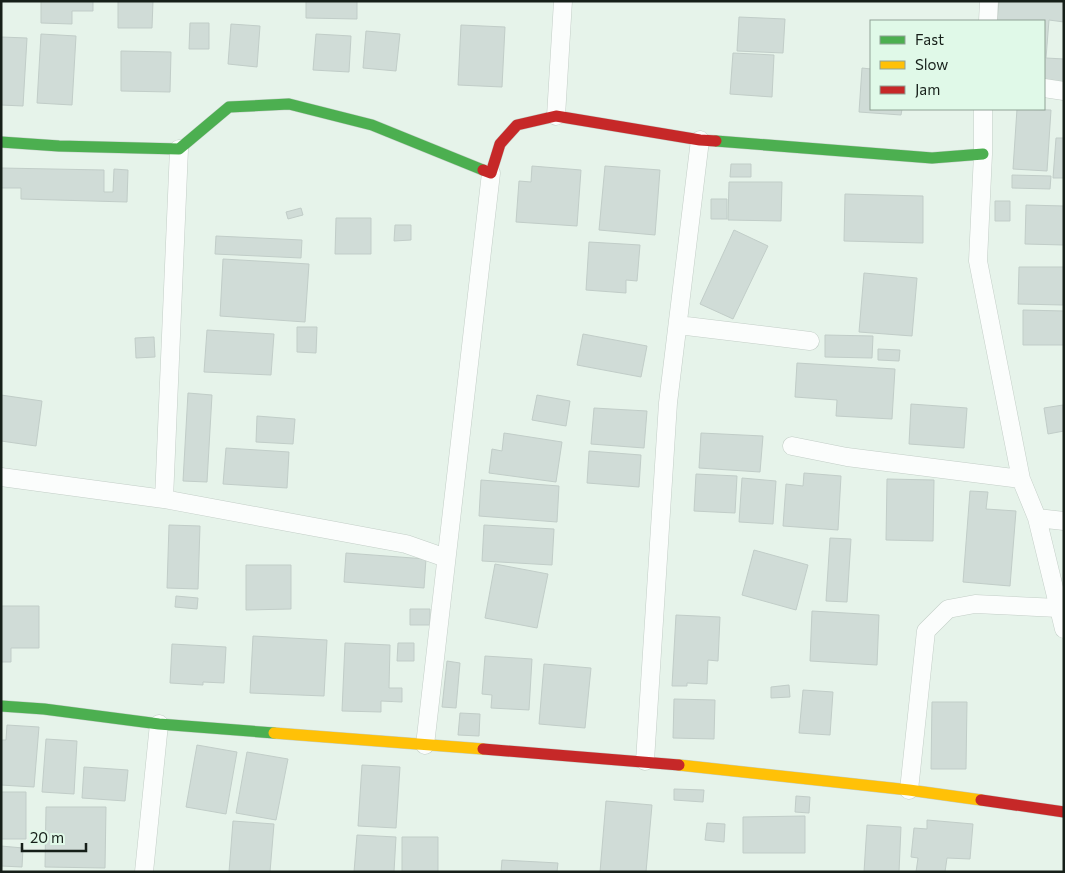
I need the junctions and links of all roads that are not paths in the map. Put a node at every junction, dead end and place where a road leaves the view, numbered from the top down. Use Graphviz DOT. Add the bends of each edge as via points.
graph roads {
  1 [pos="563,1"];
  2 [pos="989,1"];
  3 [pos="988,20"];
  4 [pos="1045,88"];
  5 [pos="1064,90"];
  6 [pos="984,110"];
  7 [pos="556,116"];
  8 [pos="700,140"];
  9 [pos="1,142"];
  10 [pos="179,149"];
  11 [pos="983,154"];
  12 [pos="491,173"];
  13 [pos="678,324"];
  14 [pos="810,341"];
  15 [pos="792,446"];
  16 [pos="1,477"];
  17 [pos="1021,479"];
  18 [pos="164,499"];
  19 [pos="1037,518"];
  20 [pos="1064,521"];
  21 [pos="446,558"];
  22 [pos="1058,608"];
  23 [pos="1064,630"];
  24 [pos="1,706"];
  25 [pos="160,724"];
  26 [pos="425,745"];
  27 [pos="645,761"];
  28 [pos="909,790"];
  29 [pos="1064,812"];
  30 [pos="144,872"];
  1 -- 7 [label="street"];
  2 -- 3 [label="street"];
  4 -- 5 [label="street"];
  6 -- 11 [label="street"];
  7 -- 8 [label="street"];
  7 -- 12 [label="street" via="517,125 500,144"];
  8 -- 11 [label="street" via="932,158"];
  8 -- 13 [label="street"];
  9 -- 10 [label="street"];
  10 -- 12 [label="street" via="229,107 289,104 372,124"];
  10 -- 18 [label="street"];
  11 -- 17 [label="street" via="978,261"];
  12 -- 21 [label="street"];
  13 -- 14 [label="street"];
  13 -- 27 [label="street" via="668,404"];
  15 -- 17 [label="street"];
  16 -- 18 [label="street"];
  17 -- 19 [label="street"];
  18 -- 21 [label="street" via="406,544"];
  19 -- 20 [label="street"];
  19 -- 22 [label="street"];
  21 -- 26 [label="street"];
  22 -- 23 [label="street"];
  22 -- 28 [label="street" via="975,604 948,609 926,631"];
  24 -- 25 [label="street"];
  25 -- 26 [label="street"];
  25 -- 30 [label="street"];
  26 -- 27 [label="street"];
  27 -- 28 [label="street"];
  28 -- 29 [label="street"];
}
